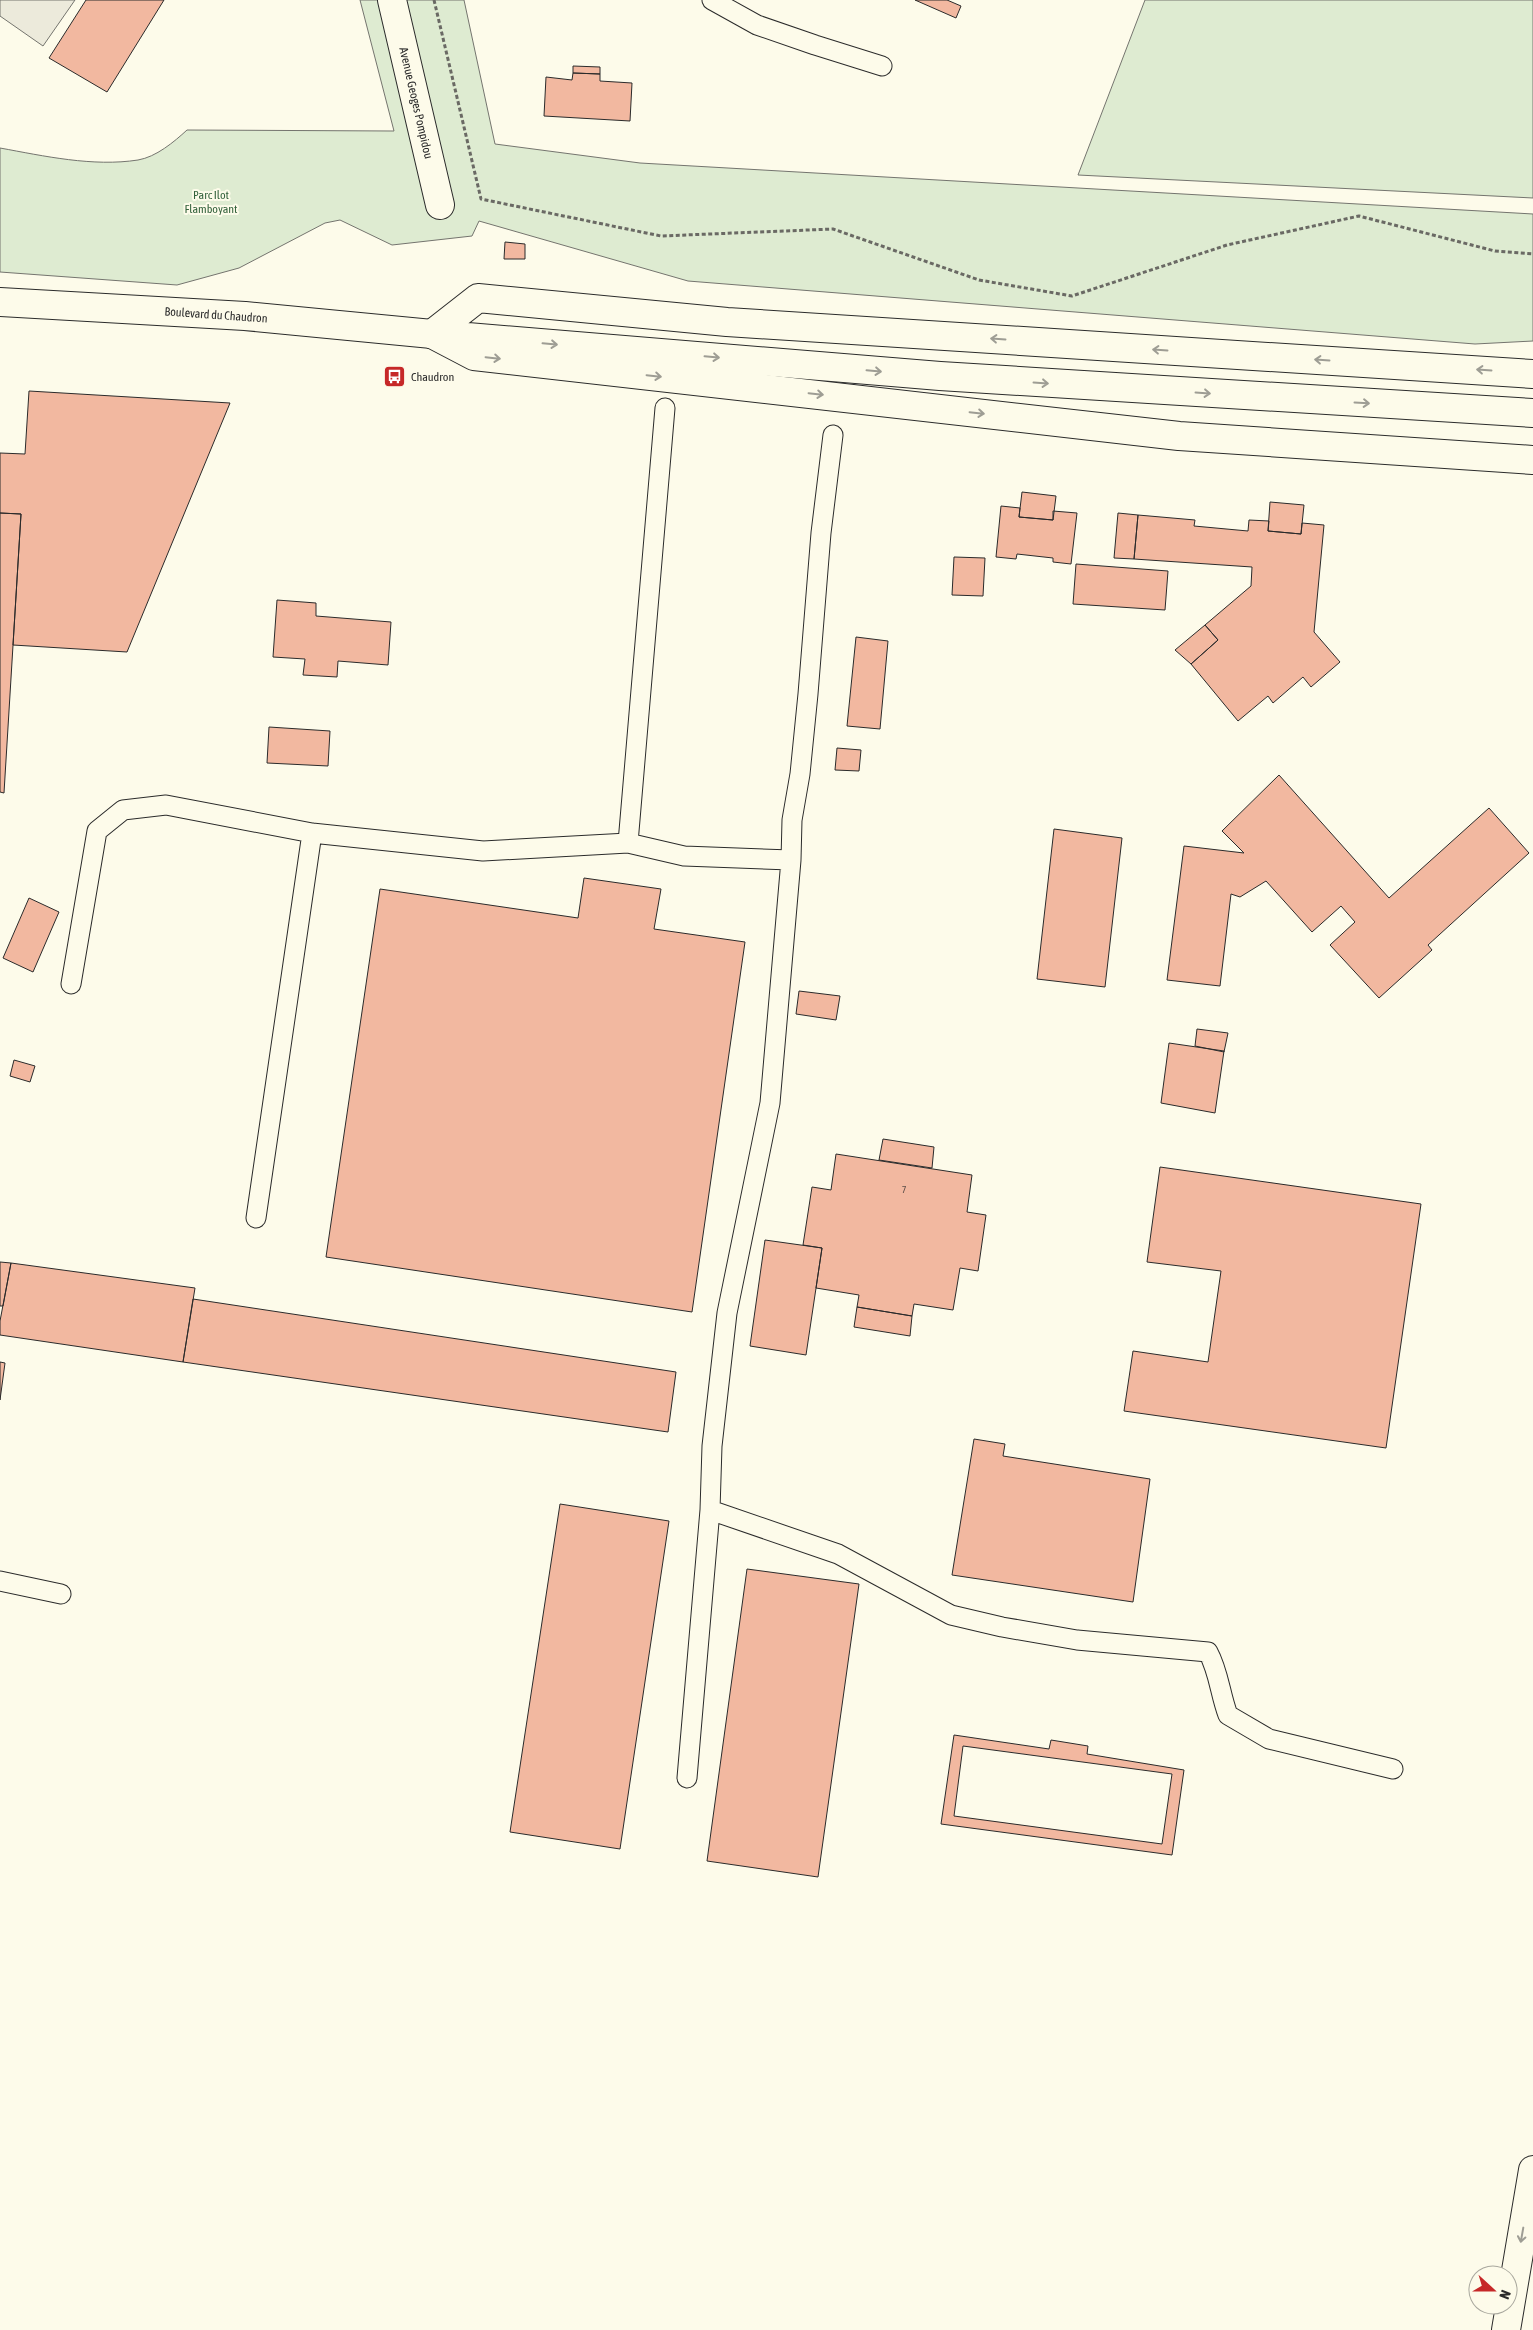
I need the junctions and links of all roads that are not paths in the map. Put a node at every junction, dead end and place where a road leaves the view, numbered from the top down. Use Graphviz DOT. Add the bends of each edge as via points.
graph roads {
  1 [pos="392,0"];
  2 [pos="712,0"];
  3 [pos="882,66"];
  4 [pos="440,205"];
  5 [pos="0,302"];
  6 [pos="432,334"];
  7 [pos="1533,374"];
  8 [pos="664,408"];
  9 [pos="1533,413"];
  10 [pos="834,435"];
  11 [pos="1533,460"];
  12 [pos="312,833"];
  13 [pos="628,842"];
  14 [pos="791,860"];
  15 [pos="71,984"];
  16 [pos="256,1218"];
  17 [pos="710,1510"];
  18 [pos="0,1581"];
  19 [pos="61,1594"];
  20 [pos="1393,1769"];
  21 [pos="687,1778"];
  22 [pos="1533,2170"];
  23 [pos="1506,2330"];
  1 -- 4 [label="main road, Avenue Geoges Pompidou"];
  2 -- 3 [label="lane" via="757,25"];
  5 -- 6 [label="main road, Boulevard du Chaudron" via="245,316"];
  7 -- 6 [label="main road, one-way" via="727,322 478,298"];
  6 -- 9 [label="main road, Boulevard du Chaudron, one-way" via="940,376"];
  6 -- 11 [label="main road, one-way" via="474,356 1180,436"];
  8 -- 13 [label="lane"];
  10 -- 14 [label="lane" via="821,533 800,774 792,820"];
  12 -- 13 [label="lane" via="483,851"];
  12 -- 15 [label="lane" via="166,805 123,810 97,831"];
  12 -- 16 [label="lane"];
  13 -- 14 [label="lane" via="684,856"];
  14 -- 17 [label="lane" via="770,1103 727,1313 712,1446"];
  17 -- 20 [label="lane" via="838,1554 951,1615 1077,1640 1208,1652 1216,1667 1220,1695 1228,1715 1269,1739"];
  17 -- 21 [label="lane"];
  18 -- 19 [label="lane"];
  22 -- 23 [label="main road, one-way"];
}
